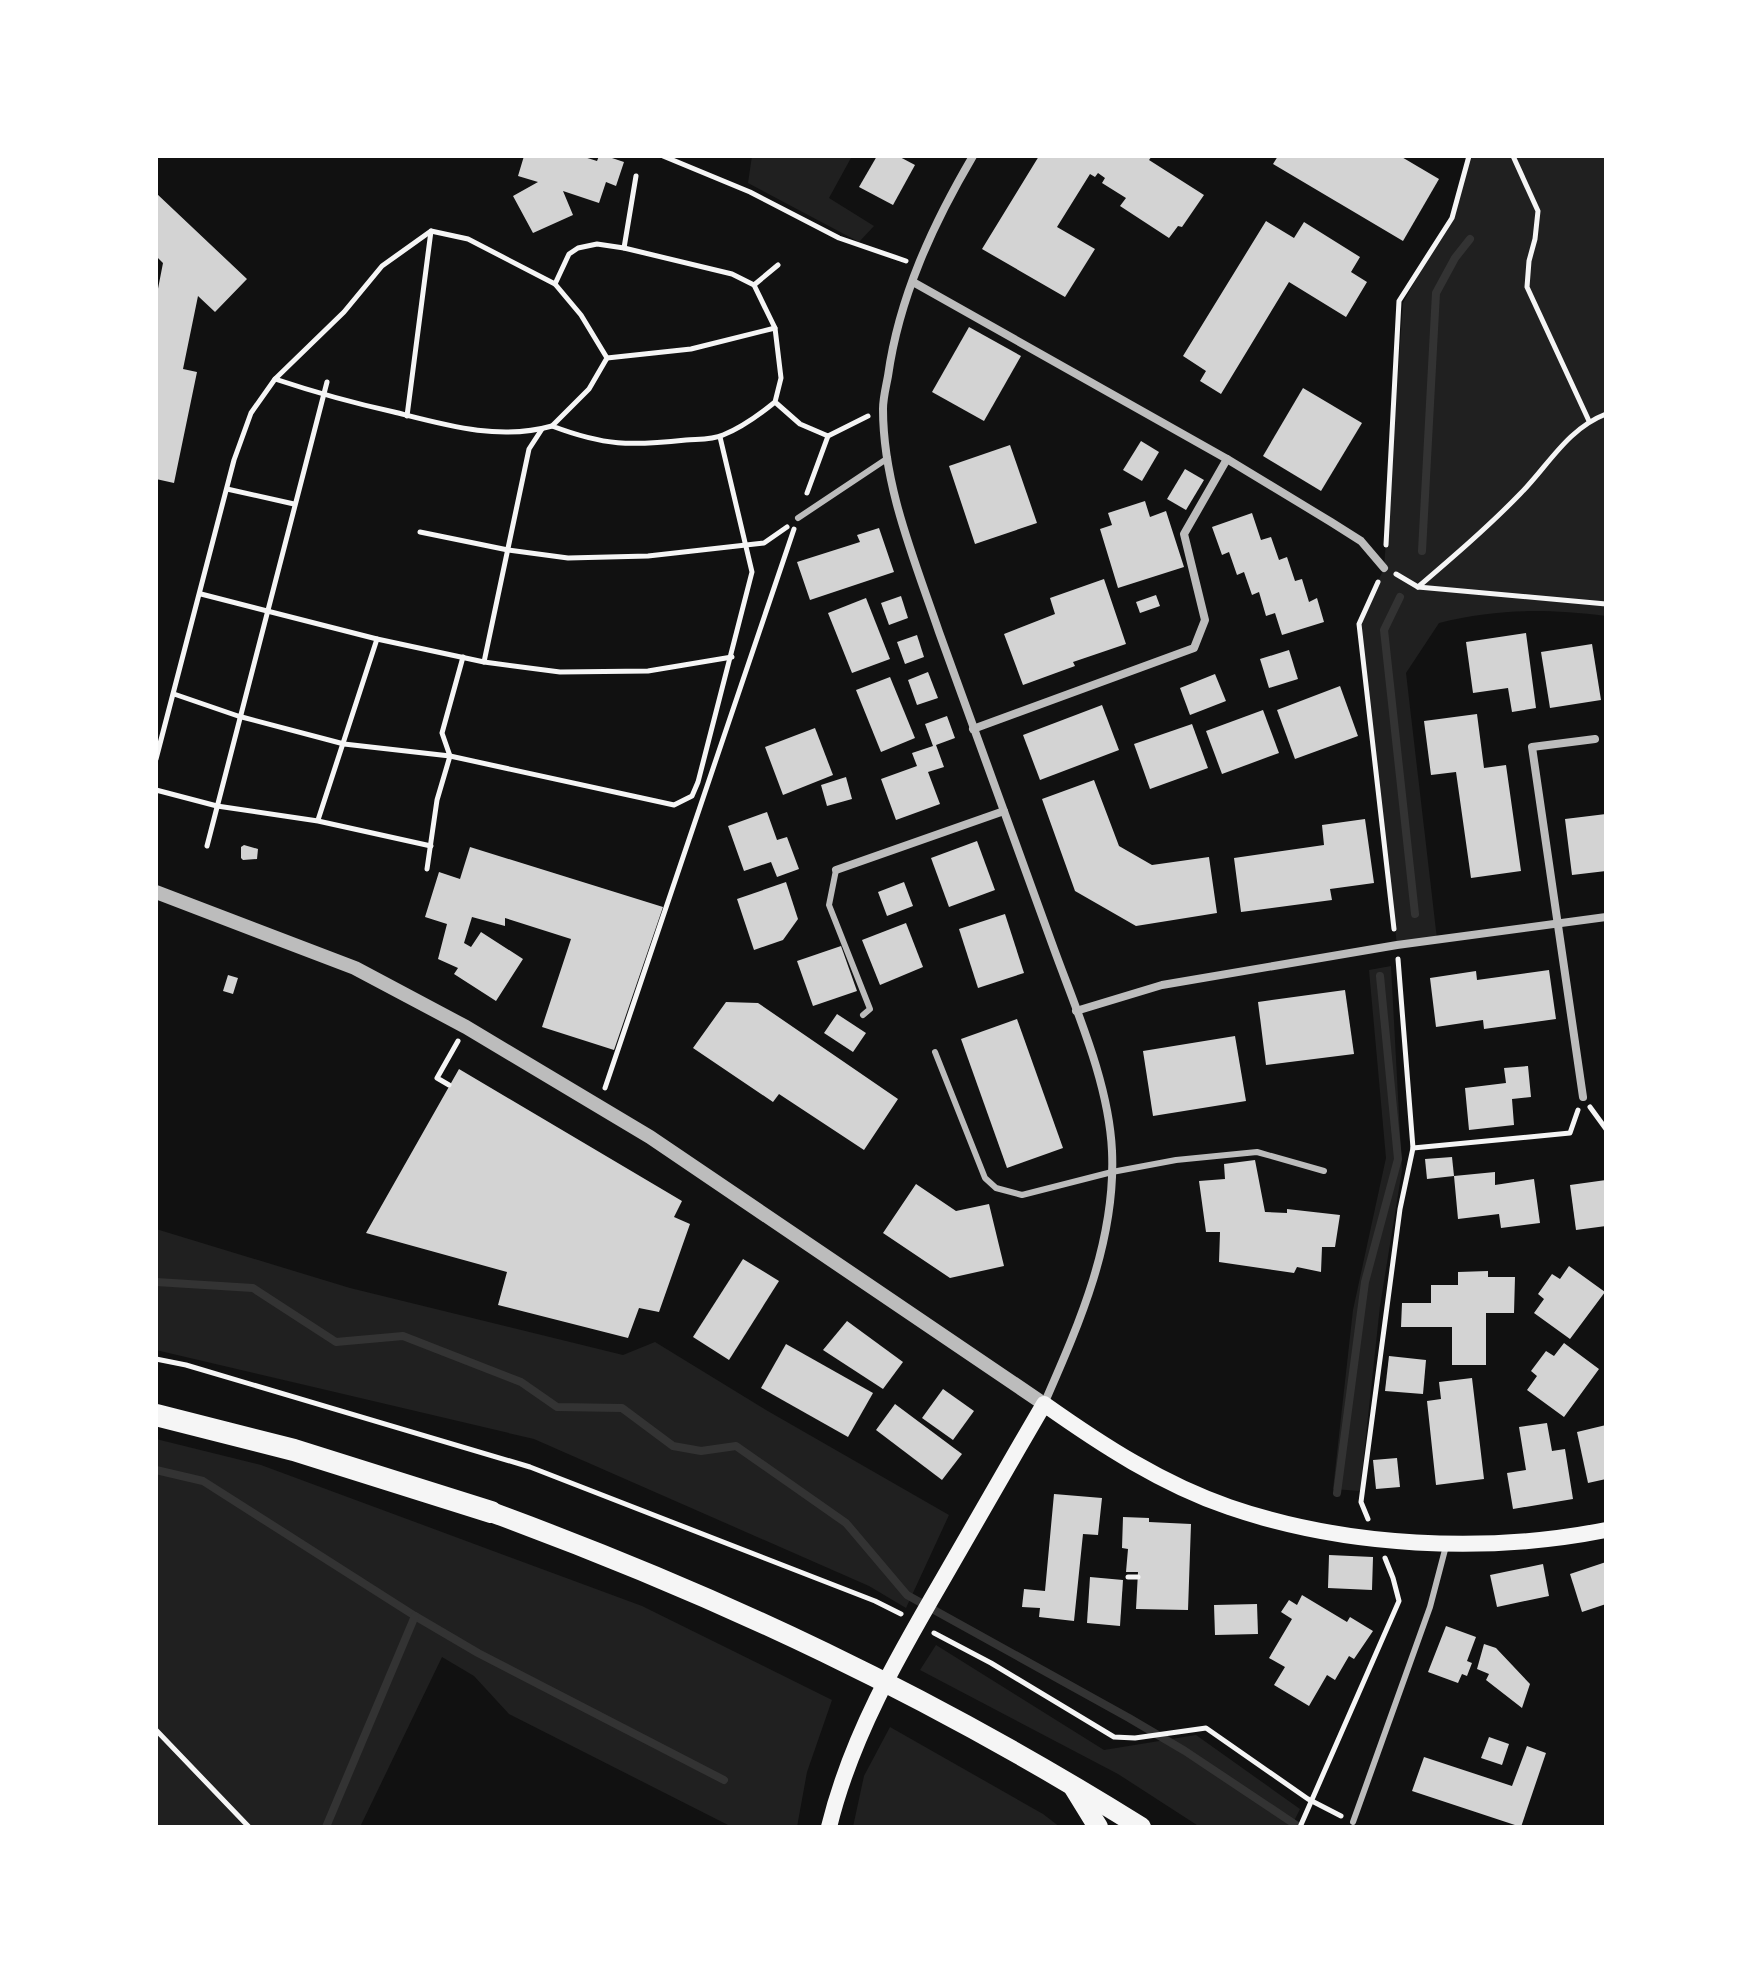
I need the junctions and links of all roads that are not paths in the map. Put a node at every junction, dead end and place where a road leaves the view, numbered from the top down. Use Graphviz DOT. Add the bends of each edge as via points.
graph roads {
  1 [pos="973,156"];
  2 [pos="913,282"];
  3 [pos="888,458"];
  4 [pos="1227,459"];
  5 [pos="798,518"];
  6 [pos="1384,568"];
  7 [pos="973,729"];
  8 [pos="1595,739"];
  9 [pos="1004,811"];
  10 [pos="836,870"];
  11 [pos="156,892"];
  12 [pos="1606,917"];
  13 [pos="1556,923"];
  14 [pos="1076,1011"];
  15 [pos="863,1015"];
  16 [pos="935,1052"];
  17 [pos="1583,1097"];
  18 [pos="1324,1171"];
  19 [pos="1112,1172"];
  20 [pos="1044,1404"];
  21 [pos="156,1415"];
  22 [pos="491,1512"];
  23 [pos="1606,1530"];
  24 [pos="1447,1542"];
  25 [pos="1072,1784"];
  26 [pos="1353,1822"];
  27 [pos="829,1827"];
  28 [pos="1098,1827"];
  29 [pos="1141,1827"];
  1 -- 2 [label="street" via="941,211"];
  2 -- 3 [label="street" via="893,341 883,408"];
  2 -- 4 [label="street"];
  3 -- 5 [label="lane"];
  3 -- 7 [label="street" via="903,524"];
  4 -- 6 [label="street" via="1361,541"];
  4 -- 7 [label="street" via="1184,534 1205,620 1194,648"];
  7 -- 9 [label="street"];
  8 -- 13 [label="street" via="1532,747"];
  9 -- 10 [label="street"];
  9 -- 14 [label="street"];
  10 -- 15 [label="lane" via="829,905 870,1009"];
  11 -- 20 [label="street" via="355,968 466,1027 599,1104"];
  12 -- 13 [label="street"];
  13 -- 14 [label="street" via="1162,985"];
  13 -- 17 [label="street"];
  14 -- 19 [label="street" via="1109,1113"];
  16 -- 19 [label="lane" via="985,1178 996,1188 1022,1195"];
  18 -- 19 [label="lane" via="1257,1152"];
  19 -- 20 [label="street" via="1101,1254"];
  20 -- 24 [label="main road" via="1107,1448 1226,1506 1285,1525 1377,1539"];
  20 -- 27 [label="main road" via="872,1707 849,1759"];
  21 -- 22 [label="highway" via="294,1450"];
  22 -- 25 [label="main road" via="780,1629"];
  23 -- 24 [label="main road" via="1529,1541"];
  24 -- 26 [label="lane" via="1430,1607"];
  25 -- 28 [label="main road"];
  25 -- 29 [label="main road"];
}
